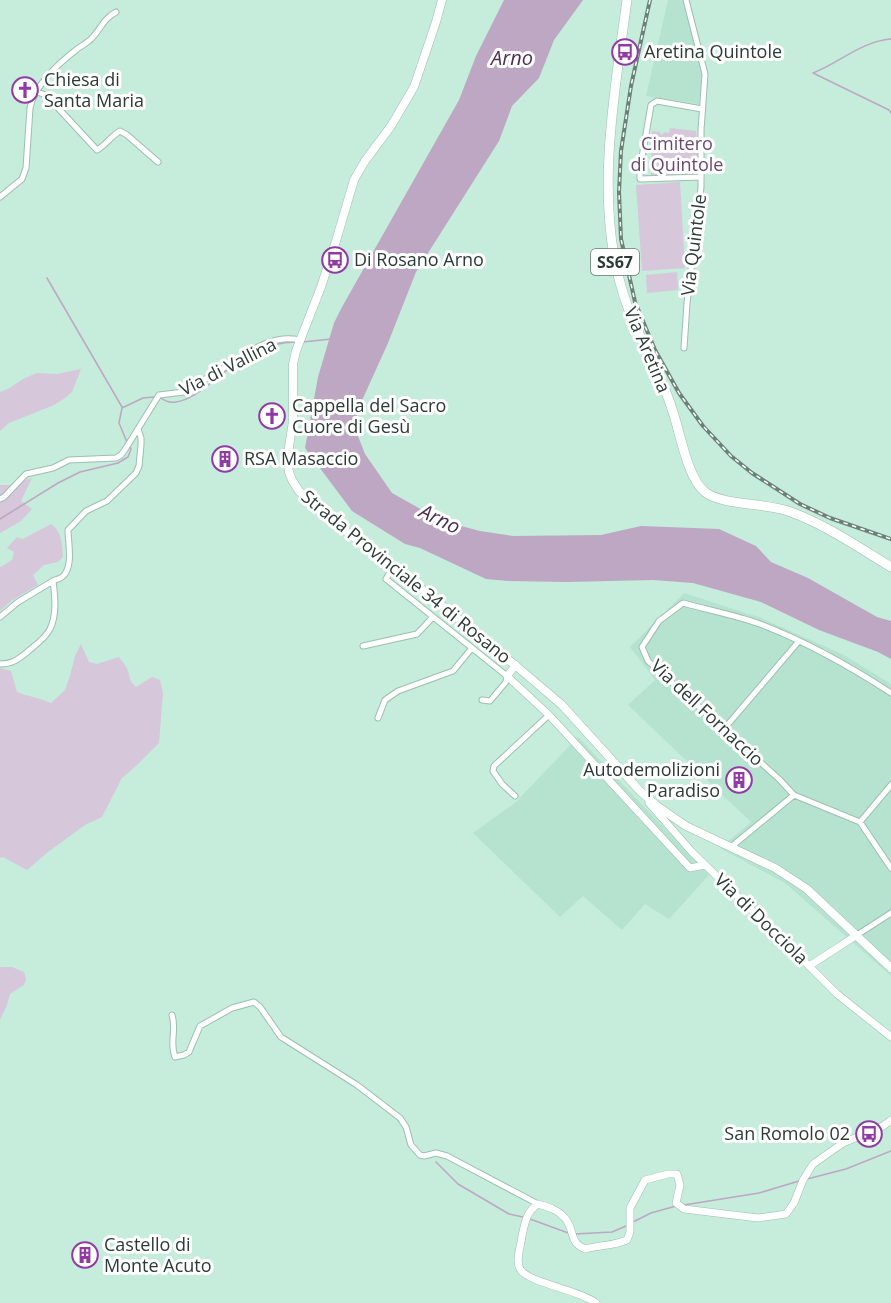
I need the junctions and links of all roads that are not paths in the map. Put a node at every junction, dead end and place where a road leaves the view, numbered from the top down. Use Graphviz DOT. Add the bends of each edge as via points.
graph roads {
  1 [pos="442,0"];
  2 [pos="627,0"];
  3 [pos="686,0"];
  4 [pos="117,12"];
  5 [pos="37,92"];
  6 [pos="702,109"];
  7 [pos="158,162"];
  8 [pos="701,177"];
  9 [pos="0,197"];
  10 [pos="299,342"];
  11 [pos="684,348"];
  12 [pos="138,429"];
  13 [pos="0,499"];
  14 [pos="393,567"];
  15 [pos="891,567"];
  16 [pos="53,581"];
  17 [pos="433,616"];
  18 [pos="0,617"];
  19 [pos="799,641"];
  20 [pos="363,646"];
  21 [pos="472,648"];
  22 [pos="0,664"];
  23 [pos="516,665"];
  24 [pos="507,676"];
  25 [pos="891,693"];
  26 [pos="482,700"];
  27 [pos="549,715"];
  28 [pos="378,718"];
  29 [pos="724,729"];
  30 [pos="891,785"];
  31 [pos="640,792"];
  32 [pos="795,795"];
  33 [pos="515,796"];
  34 [pos="860,822"];
  35 [pos="731,847"];
  36 [pos="705,865"];
  37 [pos="891,868"];
  38 [pos="891,914"];
  39 [pos="857,935"];
  40 [pos="809,966"];
  41 [pos="891,968"];
  42 [pos="172,1015"];
  43 [pos="891,1037"];
  44 [pos="891,1120"];
  45 [pos="538,1204"];
  46 [pos="597,1303"];
  1 -- 10 [label="main road, Strada Provinciale 34 di Rosano" via="414,87 354,180 321,287"];
  2 -- 15 [label="main road, Via Aretina / SS67" via="609,166 610,230 628,306 663,384 691,473 709,495 786,510"];
  3 -- 6 [label="street, Via Quintole" via="705,74"];
  4 -- 5 [label="street" via="106,17 91,39 50,73"];
  5 -- 7 [label="street" via="46,95 97,150 120,131"];
  5 -- 9 [label="street" via="30,108 26,168 22,179"];
  6 -- 8 [label="street, Via Quintole"];
  6 -- 8 [label="street" via="657,101 651,105 640,169 640,179"];
  8 -- 11 [label="street, Via Quintole"];
  10 -- 12 [label="street, Via di Vallina" via="288,338 269,342 184,392 157,397"];
  10 -- 14 [label="main road, Strada Provinciale 34 di Rosano" via="293,364 289,472 309,501"];
  12 -- 13 [label="street, Via di Vallina" via="122,455 69,460 26,474"];
  12 -- 16 [label="street" via="141,438 136,472 107,501 86,511 68,530 66,573"];
  14 -- 17 [label="street" via="386,579"];
  14 -- 23 [label="main road, Strada Provinciale 34 di Rosano"];
  16 -- 18 [label="street"];
  16 -- 22 [label="street" via="54,617 50,629 19,658"];
  17 -- 20 [label="street" via="417,634"];
  17 -- 21 [label="street"];
  19 -- 25 [label="street, Via dell Fornaccio"];
  19 -- 29 [label="street"];
  19 -- 29 [label="street, Via dell Fornaccio" via="758,623 683,603 659,621 642,646 648,661"];
  21 -- 24 [label="street"];
  21 -- 28 [label="street" via="453,671 398,691 385,700"];
  23 -- 24 [label="street"];
  23 -- 31 [label="main road, Strada Provinciale 34 di Rosano" via="562,705"];
  24 -- 26 [label="street" via="490,700"];
  24 -- 27 [label="street"];
  27 -- 33 [label="street" via="494,766 502,784"];
  27 -- 36 [label="street" via="690,868"];
  29 -- 32 [label="street, Via dell Fornaccio"];
  30 -- 34 [label="street"];
  31 -- 35 [label="main road, Strada Provinciale 34 di Rosano" via="686,826"];
  31 -- 36 [label="street, Via di Docciola"];
  32 -- 34 [label="street"];
  32 -- 35 [label="street"];
  34 -- 37 [label="street"];
  35 -- 39 [label="main road, Strada Provinciale 34 di Rosano" via="775,868 807,890"];
  36 -- 40 [label="street, Via di Docciola"];
  38 -- 39 [label="street"];
  39 -- 40 [label="street"];
  39 -- 41 [label="main road, Strada Provinciale 34 di Rosano"];
  40 -- 43 [label="street, Via di Docciola"];
  42 -- 45 [label="street" via="175,1057 189,1052 200,1026 232,1008 254,1002 280,1037 357,1084 400,1118 411,1145 420,1155 447,1156"];
  44 -- 45 [label="street" via="843,1143 813,1164 786,1214 758,1218 684,1209 676,1203 680,1185 677,1174 668,1174 645,1180 630,1208 627,1240 585,1250 573,1239 566,1219 553,1208"];
  45 -- 46 [label="street" via="531,1208 527,1218 519,1267 526,1276"];
}
